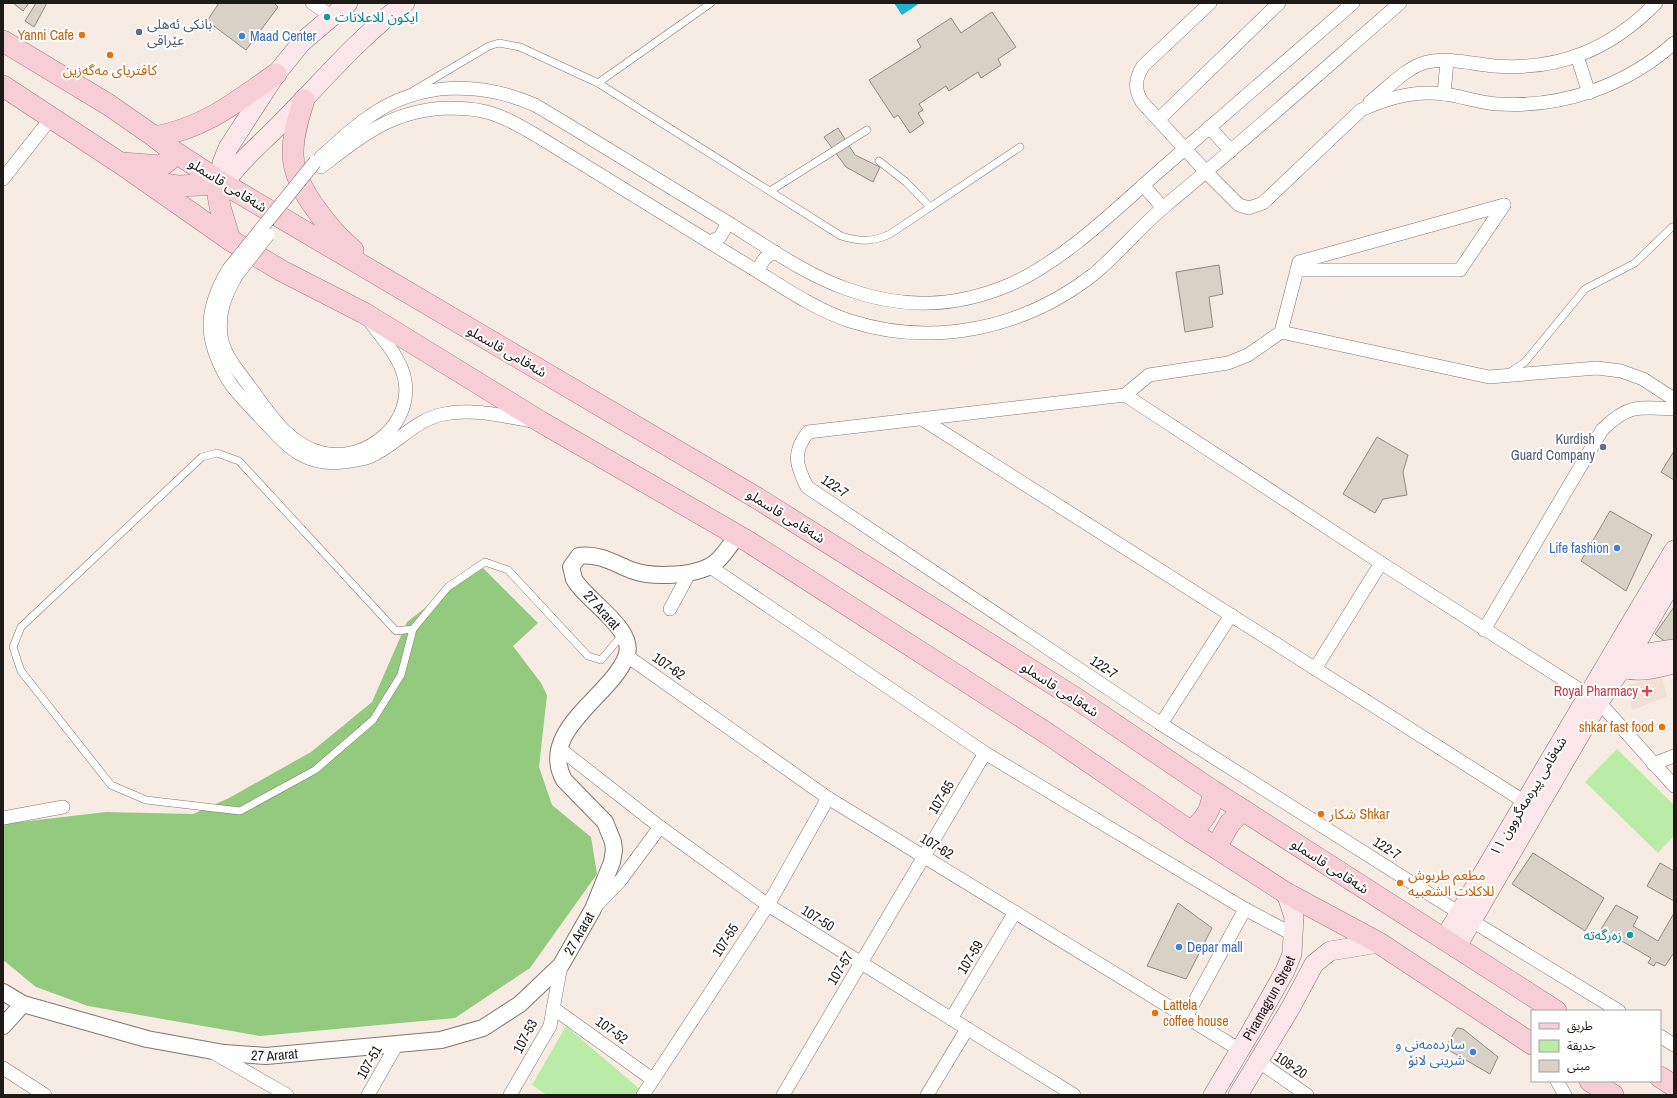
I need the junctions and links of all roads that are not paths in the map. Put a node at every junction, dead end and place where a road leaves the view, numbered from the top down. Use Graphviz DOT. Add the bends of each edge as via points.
graph roads {
  1 [pos="348,3"];
  2 [pos="405,3"];
  3 [pos="711,3"];
  4 [pos="1210,3"];
  5 [pos="1279,3"];
  6 [pos="1353,3"];
  7 [pos="1400,3"];
  8 [pos="1656,3"];
  9 [pos="321,6"];
  10 [pos="316,29"];
  11 [pos="3,41"];
  12 [pos="1674,43"];
  13 [pos="1577,56"];
  14 [pos="1447,61"];
  15 [pos="276,74"];
  16 [pos="598,83"];
  17 [pos="3,86"];
  18 [pos="1589,93"];
  19 [pos="1444,94"];
  20 [pos="304,100"];
  21 [pos="394,103"];
  22 [pos="1361,110"];
  23 [pos="51,118"];
  24 [pos="1158,119"];
  25 [pos="1210,127"];
  26 [pos="867,130"];
  27 [pos="155,137"];
  28 [pos="1020,147"];
  29 [pos="1185,149"];
  30 [pos="173,151"];
  31 [pos="1231,151"];
  32 [pos="879,161"];
  33 [pos="120,163"];
  34 [pos="318,165"];
  35 [pos="1207,173"];
  36 [pos="3,180"];
  37 [pos="145,181"];
  38 [pos="224,184"];
  39 [pos="1143,185"];
  40 [pos="770,191"];
  41 [pos="930,207"];
  42 [pos="1163,208"];
  43 [pos="728,222"];
  44 [pos="1672,227"];
  45 [pos="230,240"];
  46 [pos="710,242"];
  47 [pos="775,252"];
  48 [pos="1297,270"];
  49 [pos="759,272"];
  50 [pos="232,273"];
  51 [pos="386,280"];
  52 [pos="364,314"];
  53 [pos="1281,332"];
  54 [pos="1489,377"];
  55 [pos="1125,395"];
  56 [pos="1674,399"];
  57 [pos="1674,409"];
  58 [pos="922,419"];
  59 [pos="541,422"];
  60 [pos="738,535"];
  61 [pos="1674,550"];
  62 [pos="1381,563"];
  63 [pos="708,566"];
  64 [pos="690,572"];
  65 [pos="1674,579"];
  66 [pos="670,609"];
  67 [pos="1231,615"];
  68 [pos="413,629"];
  69 [pos="1484,630"];
  70 [pos="622,634"];
  71 [pos="1674,649"];
  72 [pos="627,656"];
  73 [pos="1620,661"];
  74 [pos="1674,664"];
  75 [pos="1315,669"];
  76 [pos="1594,699"];
  77 [pos="1161,724"];
  78 [pos="559,748"];
  79 [pos="985,753"];
  80 [pos="1674,756"];
  81 [pos="1653,764"];
  82 [pos="1674,786"];
  83 [pos="1213,791"];
  84 [pos="828,798"];
  85 [pos="1525,802"];
  86 [pos="63,807"];
  87 [pos="1243,810"];
  88 [pos="3,818"];
  89 [pos="660,827"];
  90 [pos="1190,831"];
  91 [pos="1216,847"];
  92 [pos="924,857"];
  93 [pos="1286,893"];
  94 [pos="768,905"];
  95 [pos="1246,908"];
  96 [pos="593,909"];
  97 [pos="1016,912"];
  98 [pos="1466,917"];
  99 [pos="1294,935"];
  100 [pos="1379,942"];
  101 [pos="1450,944"];
  102 [pos="861,963"];
  103 [pos="561,965"];
  104 [pos="3,992"];
  105 [pos="23,1004"];
  106 [pos="553,1008"];
  107 [pos="1554,1010"];
  108 [pos="1617,1010"];
  109 [pos="1186,1017"];
  110 [pos="951,1019"];
  111 [pos="3,1026"];
  112 [pos="967,1029"];
  113 [pos="1661,1037"];
  114 [pos="1531,1043"];
  115 [pos="397,1044"];
  116 [pos="1674,1045"];
  117 [pos="208,1050"];
  118 [pos="1240,1050"];
  119 [pos="1258,1061"];
  120 [pos="3,1068"];
  121 [pos="1661,1078"];
  122 [pos="652,1079"];
  123 [pos="1558,1082"];
  124 [pos="1592,1082"];
  125 [pos="1674,1086"];
  126 [pos="516,1093"];
  127 [pos="1068,1094"];
  128 [pos="45,1095"];
  129 [pos="287,1095"];
  130 [pos="368,1095"];
  131 [pos="643,1095"];
  132 [pos="783,1095"];
  133 [pos="927,1095"];
  134 [pos="1212,1095"];
  135 [pos="1238,1095"];
  136 [pos="1307,1095"];
  137 [pos="1565,1095"];
  138 [pos="1613,1095"];
  1 -- 10 [label="main road"];
  2 -- 20 [label="main road" via="378,23"];
  3 -- 16 [label="lane"];
  4 -- 24 [label="street" via="1154,55 1138,74 1138,96"];
  5 -- 24 [label="street"];
  6 -- 25 [label="street"];
  7 -- 31 [label="street"];
  8 -- 13 [label="street" via="1642,18 1617,37"];
  9 -- 10 [label="main road"];
  10 -- 15 [label="main road"];
  11 -- 27 [label="main road, شەقامی قاسملو" via="109,105"];
  12 -- 18 [label="street" via="1634,72"];
  13 -- 14 [label="street" via="1546,64 1514,67"];
  13 -- 18 [label="street"];
  14 -- 19 [label="street"];
  14 -- 22 [label="street" via="1427,62 1412,68"];
  15 -- 27 [label="main road" via="205,122"];
  15 -- 38 [label="main road" via="228,148 222,163"];
  16 -- 21 [label="lane" via="520,47 499,43 480,50"];
  16 -- 40 [label="lane"];
  17 -- 23 [label="main road"];
  18 -- 19 [label="street" via="1552,102 1527,104 1475,102"];
  19 -- 22 [label="street" via="1403,95"];
  20 -- 38 [label="main road" via="234,169"];
  20 -- 51 [label="main road" via="294,135 293,156 296,176 335,235"];
  21 -- 34 [label="street" via="371,115"];
  21 -- 43 [label="street" via="428,91 452,87 479,88 510,95 535,105"];
  22 -- 35 [label="street" via="1260,205 1249,208 1239,205"];
  23 -- 33 [label="main road"];
  23 -- 36 [label="street"];
  24 -- 29 [label="street"];
  25 -- 29 [label="street"];
  25 -- 31 [label="street"];
  26 -- 40 [label="lane"];
  27 -- 30 [label="main road, شەقامی قاسملو"];
  28 -- 41 [label="lane"];
  29 -- 35 [label="street"];
  29 -- 39 [label="street"];
  30 -- 33 [label="main road" via="162,166"];
  30 -- 38 [label="main road, شەقامی قاسملو"];
  31 -- 35 [label="street"];
  32 -- 41 [label="lane" via="906,182"];
  33 -- 37 [label="main road"];
  34 -- 46 [label="street" via="374,129 402,115 438,109 481,111 507,120 539,137"];
  34 -- 50 [label="street, bridge"];
  35 -- 42 [label="street"];
  37 -- 38 [label="main road" via="178,186"];
  37 -- 45 [label="main road"];
  38 -- 45 [label="main road" via="218,195"];
  38 -- 51 [label="main road, شەقامی قاسملو"];
  39 -- 42 [label="street"];
  39 -- 47 [label="street" via="1072,245 1042,266 1011,284 964,299 930,304 895,303 863,295 827,281"];
  40 -- 41 [label="lane" via="841,236 859,241 877,240 890,234"];
  42 -- 49 [label="street" via="1111,259 1058,298 1016,318 971,330 910,332 851,321 819,307"];
  43 -- 46 [label="street" via="720,237"];
  43 -- 47 [label="street"];
  44 -- 54 [label="lane" via="1635,264 1585,289 1525,362 1509,372"];
  45 -- 52 [label="main road"];
  46 -- 49 [label="street"];
  47 -- 49 [label="street" via="765,257"];
  48 -- 48 [label="street" via="1299,262 1504,205 1460,270"];
  48 -- 53 [label="street"];
  50 -- 52 [label="street" via="221,310 221,337 226,352 265,410 283,430 306,447 324,454 354,453 372,445 394,427 403,411 406,387 402,368"];
  50 -- 59 [label="street" via="216,292 210,313 210,334 215,354 240,395 286,444 303,456 328,463 361,460 370,457 426,420 455,412 479,412"];
  51 -- 83 [label="main road, شەقامی قاسملو" via="757,498 1077,699"];
  52 -- 59 [label="main road"];
  53 -- 54 [label="street"];
  53 -- 55 [label="street" via="1239,359 1228,363 1149,375"];
  54 -- 56 [label="street" via="1597,368 1621,371 1643,379"];
  55 -- 58 [label="street, 122-7"];
  55 -- 62 [label="street"];
  57 -- 69 [label="street" via="1633,409 1623,412 1602,430"];
  58 -- 67 [label="street"];
  58 -- 77 [label="street, 122-7" via="808,432 798,451 796,462 807,487"];
  59 -- 60 [label="main road"];
  60 -- 63 [label="street, 27 Ararat" via="716,562"];
  60 -- 90 [label="main road" via="1048,734"];
  61 -- 73 [label="main road, شەقامی پیرەمەگروون ١١"];
  62 -- 69 [label="street"];
  62 -- 75 [label="street"];
  63 -- 64 [label="street, 27 Ararat"];
  63 -- 79 [label="street"];
  64 -- 66 [label="street"];
  64 -- 70 [label="street, 27 Ararat" via="679,575 634,571 589,554 579,556 572,567 574,579 618,626"];
  65 -- 73 [label="main road, شەقامی پیرەمەگروون ١١"];
  67 -- 75 [label="street"];
  67 -- 77 [label="street"];
  68 -- 68 [label="lane" via="396,631 239,461 217,453 202,457 21,627 13,647 21,671 111,785 146,800 240,811 315,770 373,720 401,675"];
  68 -- 70 [label="lane" via="448,587 485,562 508,570 588,656 601,660"];
  69 -- 76 [label="street"];
  70 -- 72 [label="street, 27 Ararat" via="627,642"];
  71 -- 73 [label="main road"];
  72 -- 78 [label="street, 27 Ararat" via="613,680 580,712"];
  72 -- 84 [label="street, 107-62"];
  73 -- 74 [label="main road" via="1635,670"];
  73 -- 76 [label="main road, شەقامی پیرەمەگروون ١١"];
  75 -- 85 [label="street"];
  76 -- 81 [label="street"];
  76 -- 85 [label="main road, شەقامی پیرەمەگروون ١١"];
  76 -- 98 [label="main road, شەقامی پیرەمەگروون ١١"];
  77 -- 98 [label="street, 122-7"];
  78 -- 89 [label="street, 107-50"];
  78 -- 96 [label="street, 27 Ararat" via="559,772 605,822 614,842 612,862"];
  79 -- 92 [label="street, 107-65"];
  79 -- 95 [label="street"];
  80 -- 81 [label="street"];
  81 -- 82 [label="street"];
  83 -- 87 [label="main road, شەقامی قاسملو"];
  83 -- 90 [label="main road" via="1211,807 1207,814"];
  84 -- 92 [label="street, 107-62"];
  84 -- 94 [label="street, 107-55"];
  85 -- 98 [label="main road, شەقامی پیرەمەگروون ١١"];
  86 -- 88 [label="street"];
  87 -- 91 [label="main road" via="1230,823"];
  87 -- 101 [label="main road, شەقامی قاسملو"];
  89 -- 94 [label="street, 107-50"];
  89 -- 96 [label="street" via="620,881"];
  90 -- 91 [label="main road"];
  91 -- 93 [label="main road"];
  92 -- 97 [label="street, 107-62"];
  92 -- 102 [label="street, 107-57"];
  93 -- 99 [label="main road, Piramagrun Street" via="1294,917"];
  93 -- 100 [label="main road"];
  94 -- 102 [label="street, 107-50"];
  94 -- 122 [label="street, 107-55"];
  95 -- 99 [label="street"];
  95 -- 109 [label="street"];
  96 -- 103 [label="street, 27 Ararat"];
  97 -- 109 [label="street, 107-62"];
  97 -- 110 [label="street, 107-59"];
  98 -- 101 [label="main road, شەقامی پیرەمەگروون ١١"];
  98 -- 108 [label="street, 122-7"];
  99 -- 118 [label="main road, Piramagrun Street" via="1292,954 1285,971"];
  100 -- 114 [label="main road"];
  100 -- 119 [label="main road, Piramagrun Street" via="1330,951 1314,964"];
  101 -- 107 [label="main road, شەقامی قاسملو"];
  102 -- 110 [label="street, 107-50"];
  102 -- 132 [label="street, 107-57"];
  103 -- 106 [label="street, 107-53"];
  103 -- 115 [label="street, 27 Ararat" via="520,1004 482,1028 440,1040"];
  104 -- 105 [label="street, 27 Ararat"];
  105 -- 111 [label="street"];
  105 -- 117 [label="street, 27 Ararat" via="147,1039"];
  106 -- 122 [label="street, 107-52"];
  106 -- 126 [label="street, 107-53" via="550,1026"];
  109 -- 118 [label="street, 107-62"];
  110 -- 112 [label="street, 107-50"];
  112 -- 127 [label="street, 107-50"];
  112 -- 133 [label="street"];
  113 -- 116 [label="street"];
  115 -- 117 [label="street, 27 Ararat" via="266,1056"];
  115 -- 130 [label="street, 107-51"];
  117 -- 129 [label="street"];
  118 -- 134 [label="main road, Piramagrun Street"];
  119 -- 135 [label="main road, Piramagrun Street"];
  119 -- 136 [label="street, 108-20"];
  120 -- 128 [label="street"];
  121 -- 125 [label="main road"];
  122 -- 131 [label="street, 107-55"];
  123 -- 137 [label="street"];
  124 -- 138 [label="main road"];
}
